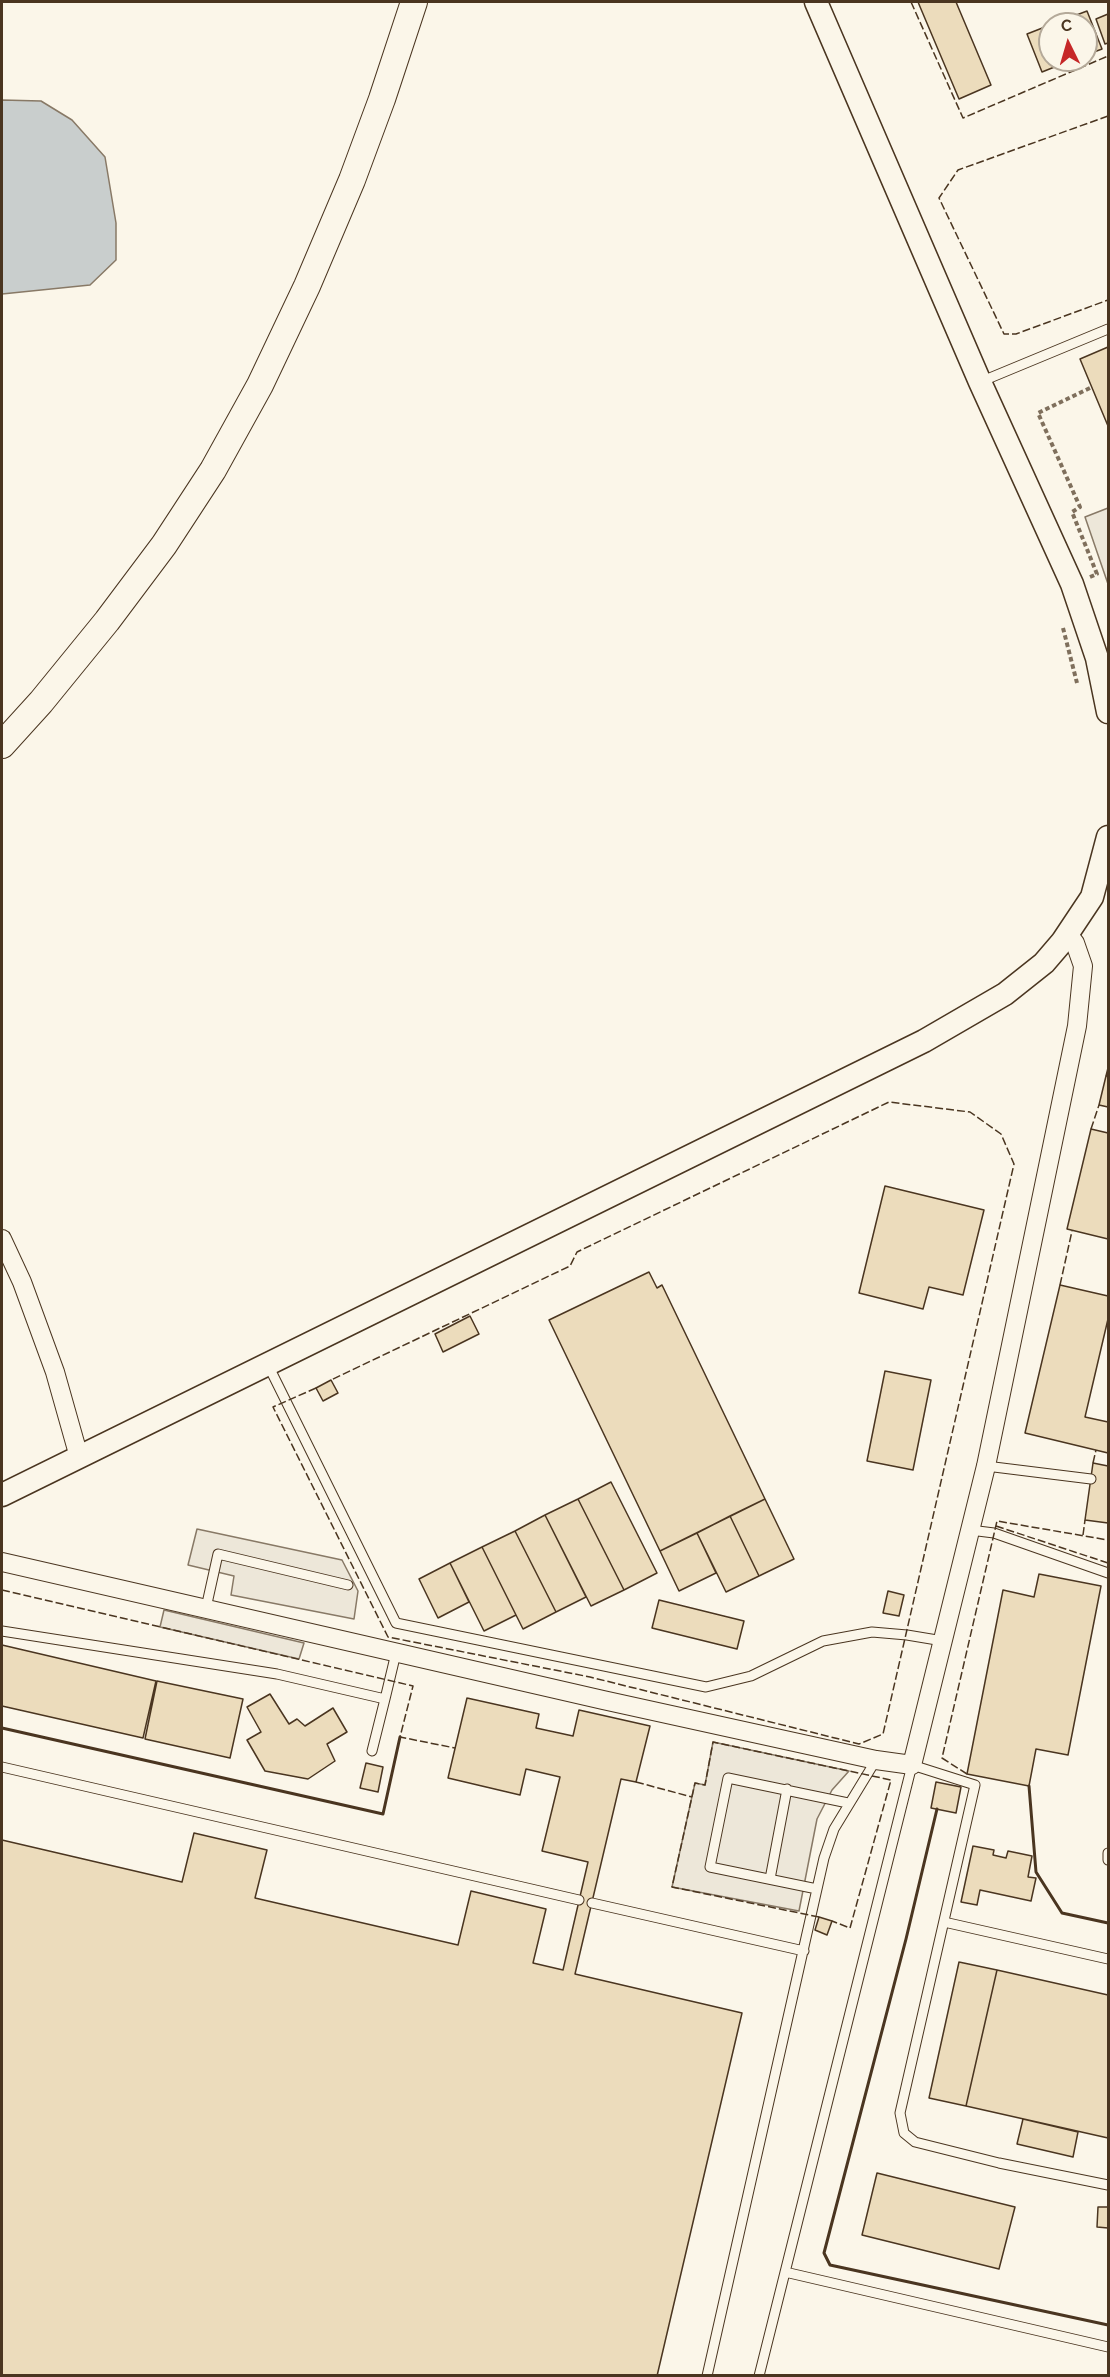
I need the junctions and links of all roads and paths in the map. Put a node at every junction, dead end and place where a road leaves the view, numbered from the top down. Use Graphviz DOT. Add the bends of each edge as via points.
graph roads {
  1 [pos="414,2"];
  2 [pos="816,2"];
  3 [pos="1108,329"];
  4 [pos="980,382"];
  5 [pos="1092,387"];
  6 [pos="1072,584"];
  7 [pos="1061,621"];
  8 [pos="1077,683"];
  9 [pos="1108,712"];
  10 [pos="2,745"];
  11 [pos="1108,837"];
  12 [pos="1068,934"];
  13 [pos="2,1239"];
  14 [pos="268,1364"];
  15 [pos="80,1457"];
  16 [pos="986,1466"];
  17 [pos="1091,1479"];
  18 [pos="2,1495"];
  19 [pos="970,1530"];
  20 [pos="2,1562"];
  21 [pos="1108,1573"];
  22 [pos="348,1585"];
  23 [pos="206,1608"];
  24 [pos="2,1630"];
  25 [pos="943,1641"];
  26 [pos="396,1653"];
  27 [pos="384,1700"];
  28 [pos="372,1750"];
  29 [pos="876,1760"];
  30 [pos="912,1765"];
  31 [pos="2,1767"];
  32 [pos="787,1789"];
  33 [pos="848,1803"];
  34 [pos="1108,1853"];
  35 [pos="1108,1860"];
  36 [pos="770,1879"];
  37 [pos="817,1889"];
  38 [pos="579,1900"];
  39 [pos="592,1903"];
  40 [pos="944,1922"];
  41 [pos="804,1951"];
  42 [pos="1108,1959"];
  43 [pos="1108,2185"];
  44 [pos="785,2272"];
  45 [pos="1108,2347"];
  46 [pos="707,2376"];
  47 [pos="759,2376"];
  1 -- 10 [label="main road" via="352,180 261,385 213,470 164,545 107,621"];
  2 -- 4 [label="street"];
  3 -- 4 [label="lane"];
  4 -- 6 [label="street"];
  5 -- 6 [label="path" via="1038,413 1080,507 1072,512 1097,574"];
  6 -- 9 [label="street" via="1097,658"];
  7 -- 8 [label="path"];
  11 -- 12 [label="street" via="1092,897"];
  12 -- 14 [label="street" via="1044,963 1019,984 924,1041"];
  12 -- 16 [label="street" via="1083,966 1077,1026"];
  13 -- 15 [label="street" via="55,1372"];
  14 -- 15 [label="street"];
  14 -- 25 [label="lane" via="396,1623 706,1687 751,1676 823,1641 872,1632"];
  15 -- 18 [label="street"];
  16 -- 17 [label="lane"];
  16 -- 19 [label="street"];
  19 -- 21 [label="lane" via="994,1533"];
  19 -- 25 [label="street"];
  20 -- 23 [label="street"];
  22 -- 23 [label="lane" via="218,1554"];
  23 -- 26 [label="street"];
  24 -- 27 [label="lane" via="277,1674"];
  25 -- 30 [label="street"];
  26 -- 27 [label="lane"];
  26 -- 29 [label="street"];
  27 -- 28 [label="lane"];
  29 -- 30 [label="street"];
  29 -- 33 [label="lane"];
  30 -- 40 [label="lane" via="975,1785"];
  30 -- 44 [label="lane"];
  31 -- 38 [label="lane"];
  32 -- 33 [label="lane"];
  32 -- 36 [label="lane"];
  32 -- 36 [label="lane" via="728,1778 710,1867"];
  33 -- 37 [label="lane" via="831,1838"];
  34 -- 35 [label="lane"];
  36 -- 37 [label="lane"];
  37 -- 41 [label="lane"];
  39 -- 41 [label="lane"];
  40 -- 42 [label="lane"];
  40 -- 43 [label="lane" via="900,2113 904,2133 926,2145"];
  41 -- 46 [label="lane"];
  44 -- 45 [label="lane"];
  44 -- 47 [label="lane"];
}
